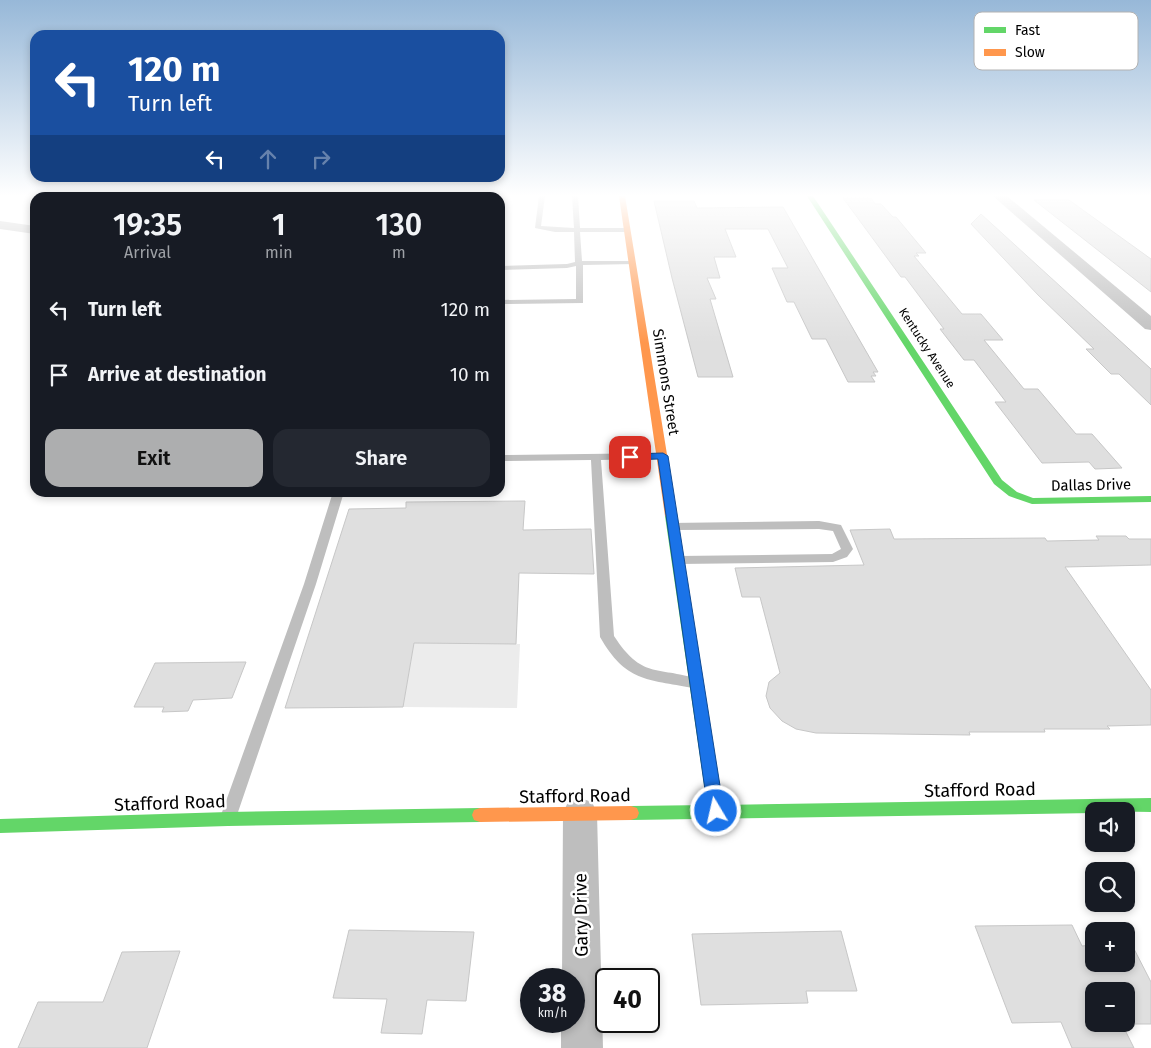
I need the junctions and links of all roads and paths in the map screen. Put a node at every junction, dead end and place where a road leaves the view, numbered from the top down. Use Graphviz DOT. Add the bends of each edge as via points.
graph roads {
  1 [pos="578,245"];
  2 [pos="629,245"];
  3 [pos="842,245"];
  4 [pos="1057,245"];
  5 [pos="579,263"];
  6 [pos="632,263"];
  7 [pos="505,268"];
  8 [pos="505,302"];
  9 [pos="1151,325"];
  10 [pos="663,456"];
  11 [pos="596,457"];
  12 [pos="505,458"];
  13 [pos="337,497"];
  14 [pos="1151,498"];
  15 [pos="1032,501"];
  16 [pos="674,526"];
  17 [pos="679,560"];
  18 [pos="697,684"];
  19 [pos="1151,805"];
  20 [pos="716,811"];
  21 [pos="580,813"];
  22 [pos="228,819"];
  23 [pos="0,826"];
  24 [pos="582,1048"];
  1 -- 5 [label="lane"];
  2 -- 6 [label="street, Simmons Street"];
  3 -- 15 [label="street, Kentucky Avenue" via="998,482 1013,494"];
  4 -- 9 [label="street"];
  5 -- 6 [label="lane"];
  5 -- 7 [label="lane"];
  5 -- 8 [label="lane" via="580,301"];
  6 -- 10 [label="street, Simmons Street"];
  10 -- 11 [label="lane"];
  10 -- 16 [label="street, Simmons Street"];
  11 -- 12 [label="lane"];
  11 -- 18 [label="lane" via="607,637 620,657 641,673"];
  13 -- 22 [label="lane"];
  14 -- 15 [label="street, Dallas Drive"];
  16 -- 17 [label="street, Simmons Street"];
  16 -- 17 [label="lane" via="828,526 836,528 847,549 833,558"];
  17 -- 18 [label="street, Simmons Street"];
  18 -- 20 [label="street, Simmons Street"];
  19 -- 20 [label="street, Stafford Road"];
  20 -- 21 [label="street, Stafford Road"];
  21 -- 22 [label="street, Stafford Road"];
  21 -- 24 [label="street, Gary Drive"];
  22 -- 23 [label="street, Stafford Road"];
}
